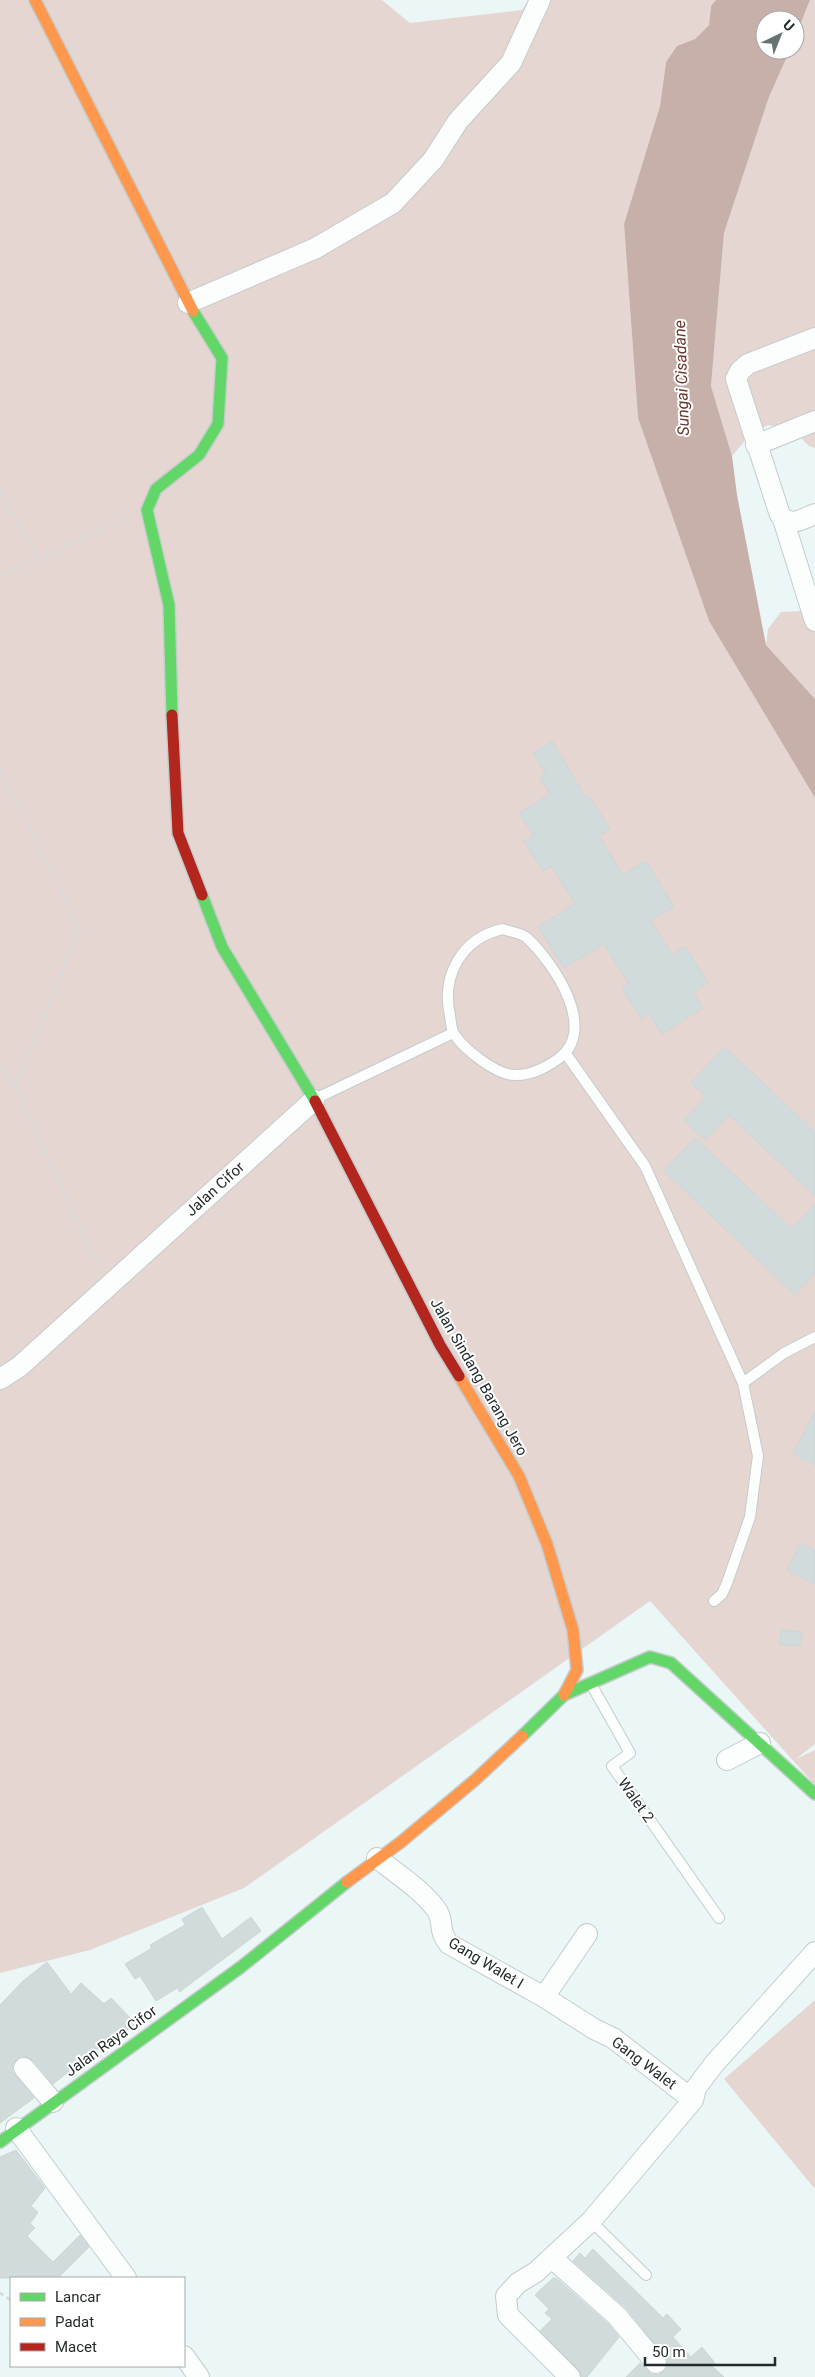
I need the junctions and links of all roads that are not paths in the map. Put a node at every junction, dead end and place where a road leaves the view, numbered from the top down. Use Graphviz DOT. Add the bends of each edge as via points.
graph roads {
  1 [pos="35,0"];
  2 [pos="540,0"];
  3 [pos="188,302"];
  4 [pos="815,338"];
  5 [pos="815,421"];
  6 [pos="756,445"];
  7 [pos="815,514"];
  8 [pos="783,519"];
  9 [pos="815,621"];
  10 [pos="453,1033"];
  11 [pos="566,1054"];
  12 [pos="314,1100"];
  13 [pos="815,1337"];
  14 [pos="0,1379"];
  15 [pos="743,1383"];
  16 [pos="714,1601"];
  17 [pos="591,1683"];
  18 [pos="564,1695"];
  19 [pos="760,1743"];
  20 [pos="727,1760"];
  21 [pos="815,1794"];
  22 [pos="377,1858"];
  23 [pos="719,1918"];
  24 [pos="586,1934"];
  25 [pos="815,1952"];
  26 [pos="544,1997"];
  27 [pos="24,2068"];
  28 [pos="692,2100"];
  29 [pos="53,2102"];
  30 [pos="16,2128"];
  31 [pos="0,2142"];
  32 [pos="592,2221"];
  33 [pos="552,2258"];
  34 [pos="646,2275"];
  35 [pos="125,2277"];
  36 [pos="185,2357"];
  37 [pos="656,2363"];
  38 [pos="199,2377"];
  39 [pos="570,2377"];
  1 -- 3 [label="street"];
  2 -- 3 [label="street" via="511,63 458,121 433,160 394,203 316,248"];
  3 -- 12 [label="street, Jalan Sindang Barang Jero" via="222,358 218,424 199,455 156,489 147,510 169,606 178,833 222,947"];
  4 -- 6 [label="street" via="748,364 740,371 736,379"];
  5 -- 6 [label="street"];
  6 -- 8 [label="street"];
  7 -- 8 [label="street" via="792,523"];
  8 -- 9 [label="street"];
  10 -- 11 [label="lane" via="471,1053 515,1076 542,1070"];
  10 -- 11 [label="lane" via="448,1007 448,980 460,956 473,942 487,933 503,929 526,937 551,965 573,1006 575,1033"];
  10 -- 12 [label="lane, Jalan Cifor"];
  11 -- 15 [label="lane" via="645,1166"];
  12 -- 14 [label="street, Jalan Cifor" via="19,1367"];
  12 -- 18 [label="street, Jalan Sindang Barang Jero" via="440,1345 520,1476 547,1544 573,1630 577,1670"];
  13 -- 15 [label="lane" via="784,1353"];
  15 -- 16 [label="lane" via="758,1456 750,1517 722,1594"];
  17 -- 18 [label="street"];
  17 -- 19 [label="street" via="650,1657 661,1659 671,1663"];
  17 -- 23 [label="lane, Walet 2" via="630,1754 612,1766"];
  18 -- 22 [label="street, Jalan Raya Cifor" via="475,1780"];
  19 -- 20 [label="street"];
  19 -- 21 [label="street"];
  22 -- 26 [label="street, Gang Walet I" via="421,1892 437,1910 440,1930 450,1944"];
  22 -- 29 [label="street, Jalan Raya Cifor" via="241,1967"];
  24 -- 26 [label="street"];
  25 -- 28 [label="street" via="714,2064 696,2088"];
  26 -- 28 [label="street, Gang Walet" via="613,2038"];
  27 -- 29 [label="street"];
  28 -- 32 [label="street"];
  29 -- 30 [label="street, Jalan Raya Cifor"];
  30 -- 31 [label="street, Jalan Raya Cifor"];
  30 -- 35 [label="street"];
  32 -- 33 [label="street"];
  32 -- 34 [label="lane"];
  33 -- 37 [label="street" via="616,2316"];
  33 -- 39 [label="street" via="518,2283 506,2296 505,2306 508,2315"];
  36 -- 38 [label="street"];
}
